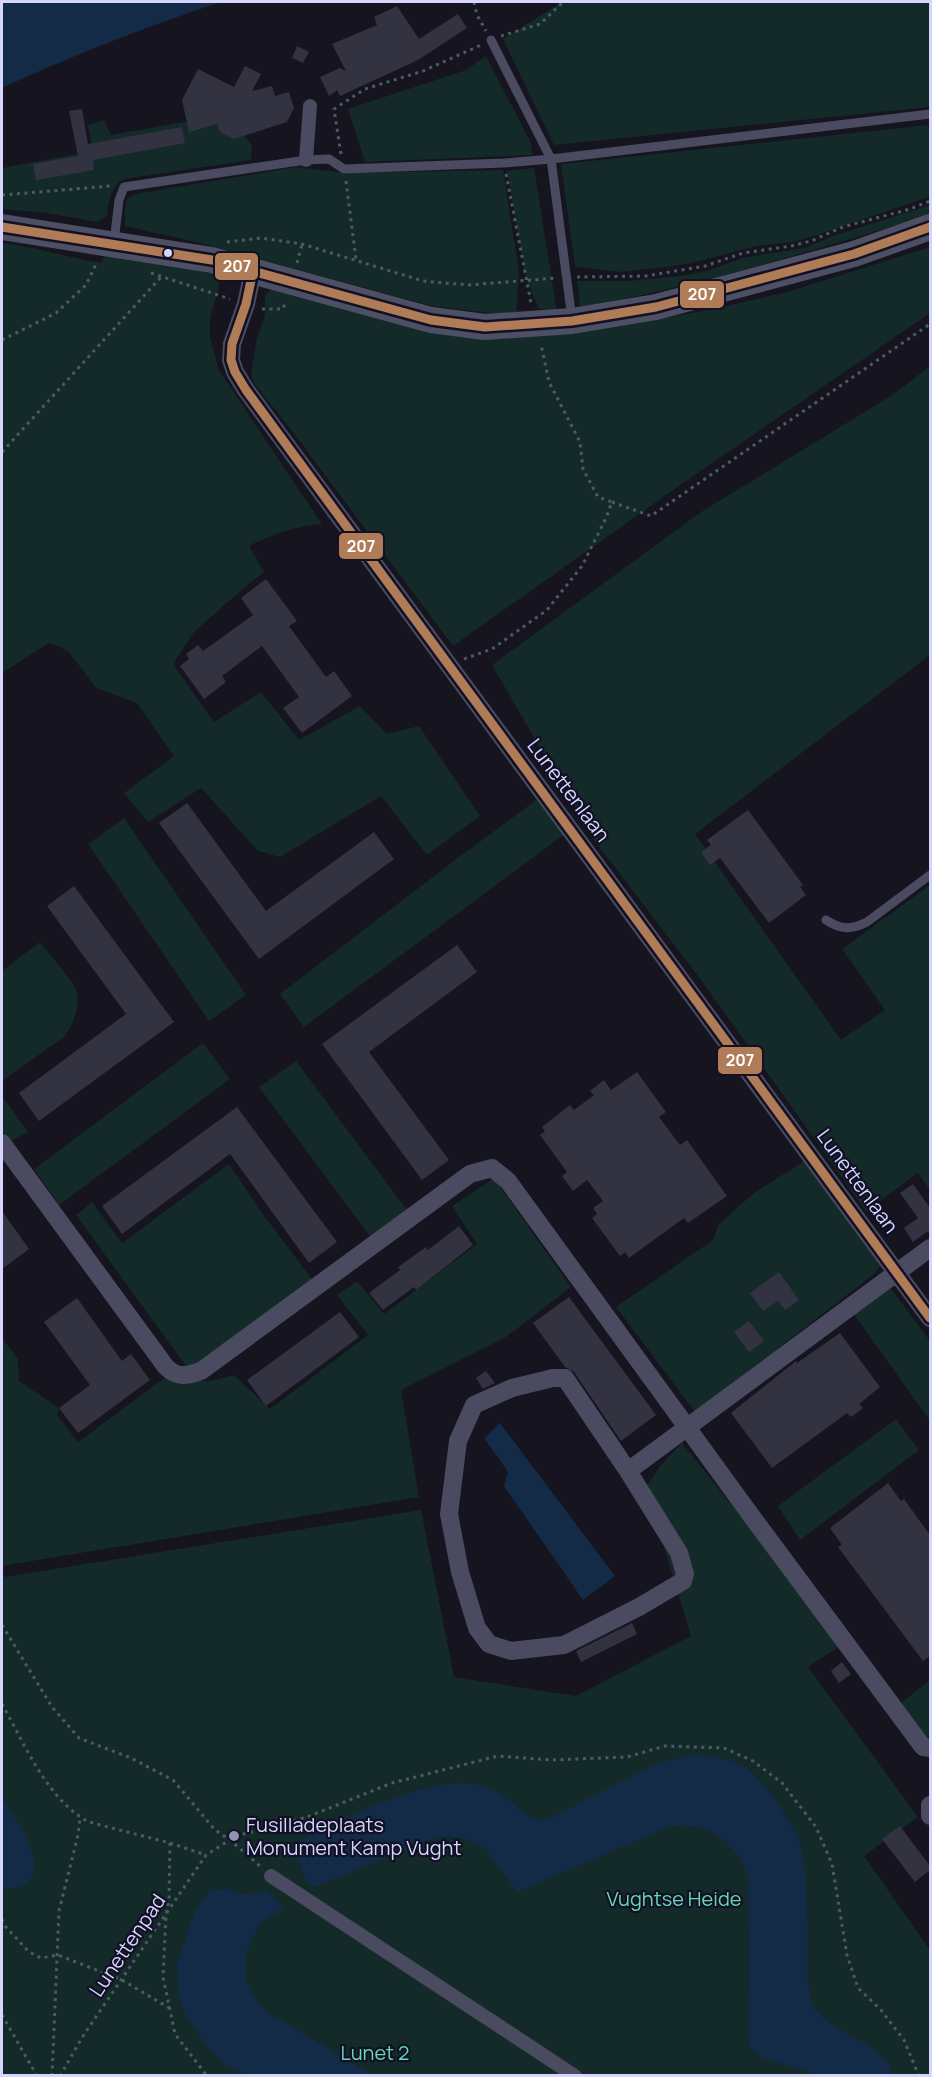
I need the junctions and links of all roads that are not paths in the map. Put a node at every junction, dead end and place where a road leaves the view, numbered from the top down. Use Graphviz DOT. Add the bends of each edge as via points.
graph roads {
  1 [pos="491,40"];
  2 [pos="310,106"];
  3 [pos="930,114"];
  4 [pos="551,159"];
  5 [pos="306,160"];
  6 [pos="2,227"];
  7 [pos="930,227"];
  8 [pos="107,251"];
  9 [pos="253,272"];
  10 [pos="572,321"];
  11 [pos="930,875"];
  12 [pos="826,920"];
  13 [pos="2,1143"];
  14 [pos="930,1248"];
  15 [pos="898,1274"];
  16 [pos="930,1318"];
  17 [pos="687,1428"];
  18 [pos="628,1471"];
  19 [pos="930,1748"];
  20 [pos="930,1805"];
  21 [pos="930,1816"];
  22 [pos="271,1876"];
  23 [pos="574,2076"];
  1 -- 4 [label="lane"];
  2 -- 5 [label="street"];
  3 -- 4 [label="lane"];
  4 -- 5 [label="lane" via="344,169 328,159"];
  4 -- 10 [label="lane"];
  5 -- 8 [label="lane" via="124,187"];
  6 -- 8 [label="main road"];
  7 -- 10 [label="main road" via="854,254 730,288 656,307"];
  8 -- 9 [label="main road" via="212,260"];
  9 -- 10 [label="main road" via="430,320 485,327"];
  9 -- 15 [label="street, Lunettenlaan" via="232,344 235,372"];
  11 -- 12 [label="lane" via="856,927 837,928"];
  13 -- 17 [label="street" via="166,1367 173,1374 187,1376 201,1371 470,1173 492,1168 508,1181"];
  14 -- 15 [label="street"];
  15 -- 16 [label="street, Lunettenlaan"];
  15 -- 17 [label="street"];
  17 -- 18 [label="street"];
  17 -- 19 [label="street" via="923,1747"];
  18 -- 18 [label="street" via="679,1552 683,1581 564,1645 511,1651 489,1644 477,1628 460,1572 449,1514 458,1440 474,1406 512,1388 565,1378"];
  20 -- 21 [label="street"];
  22 -- 23 [label="street"];
}
